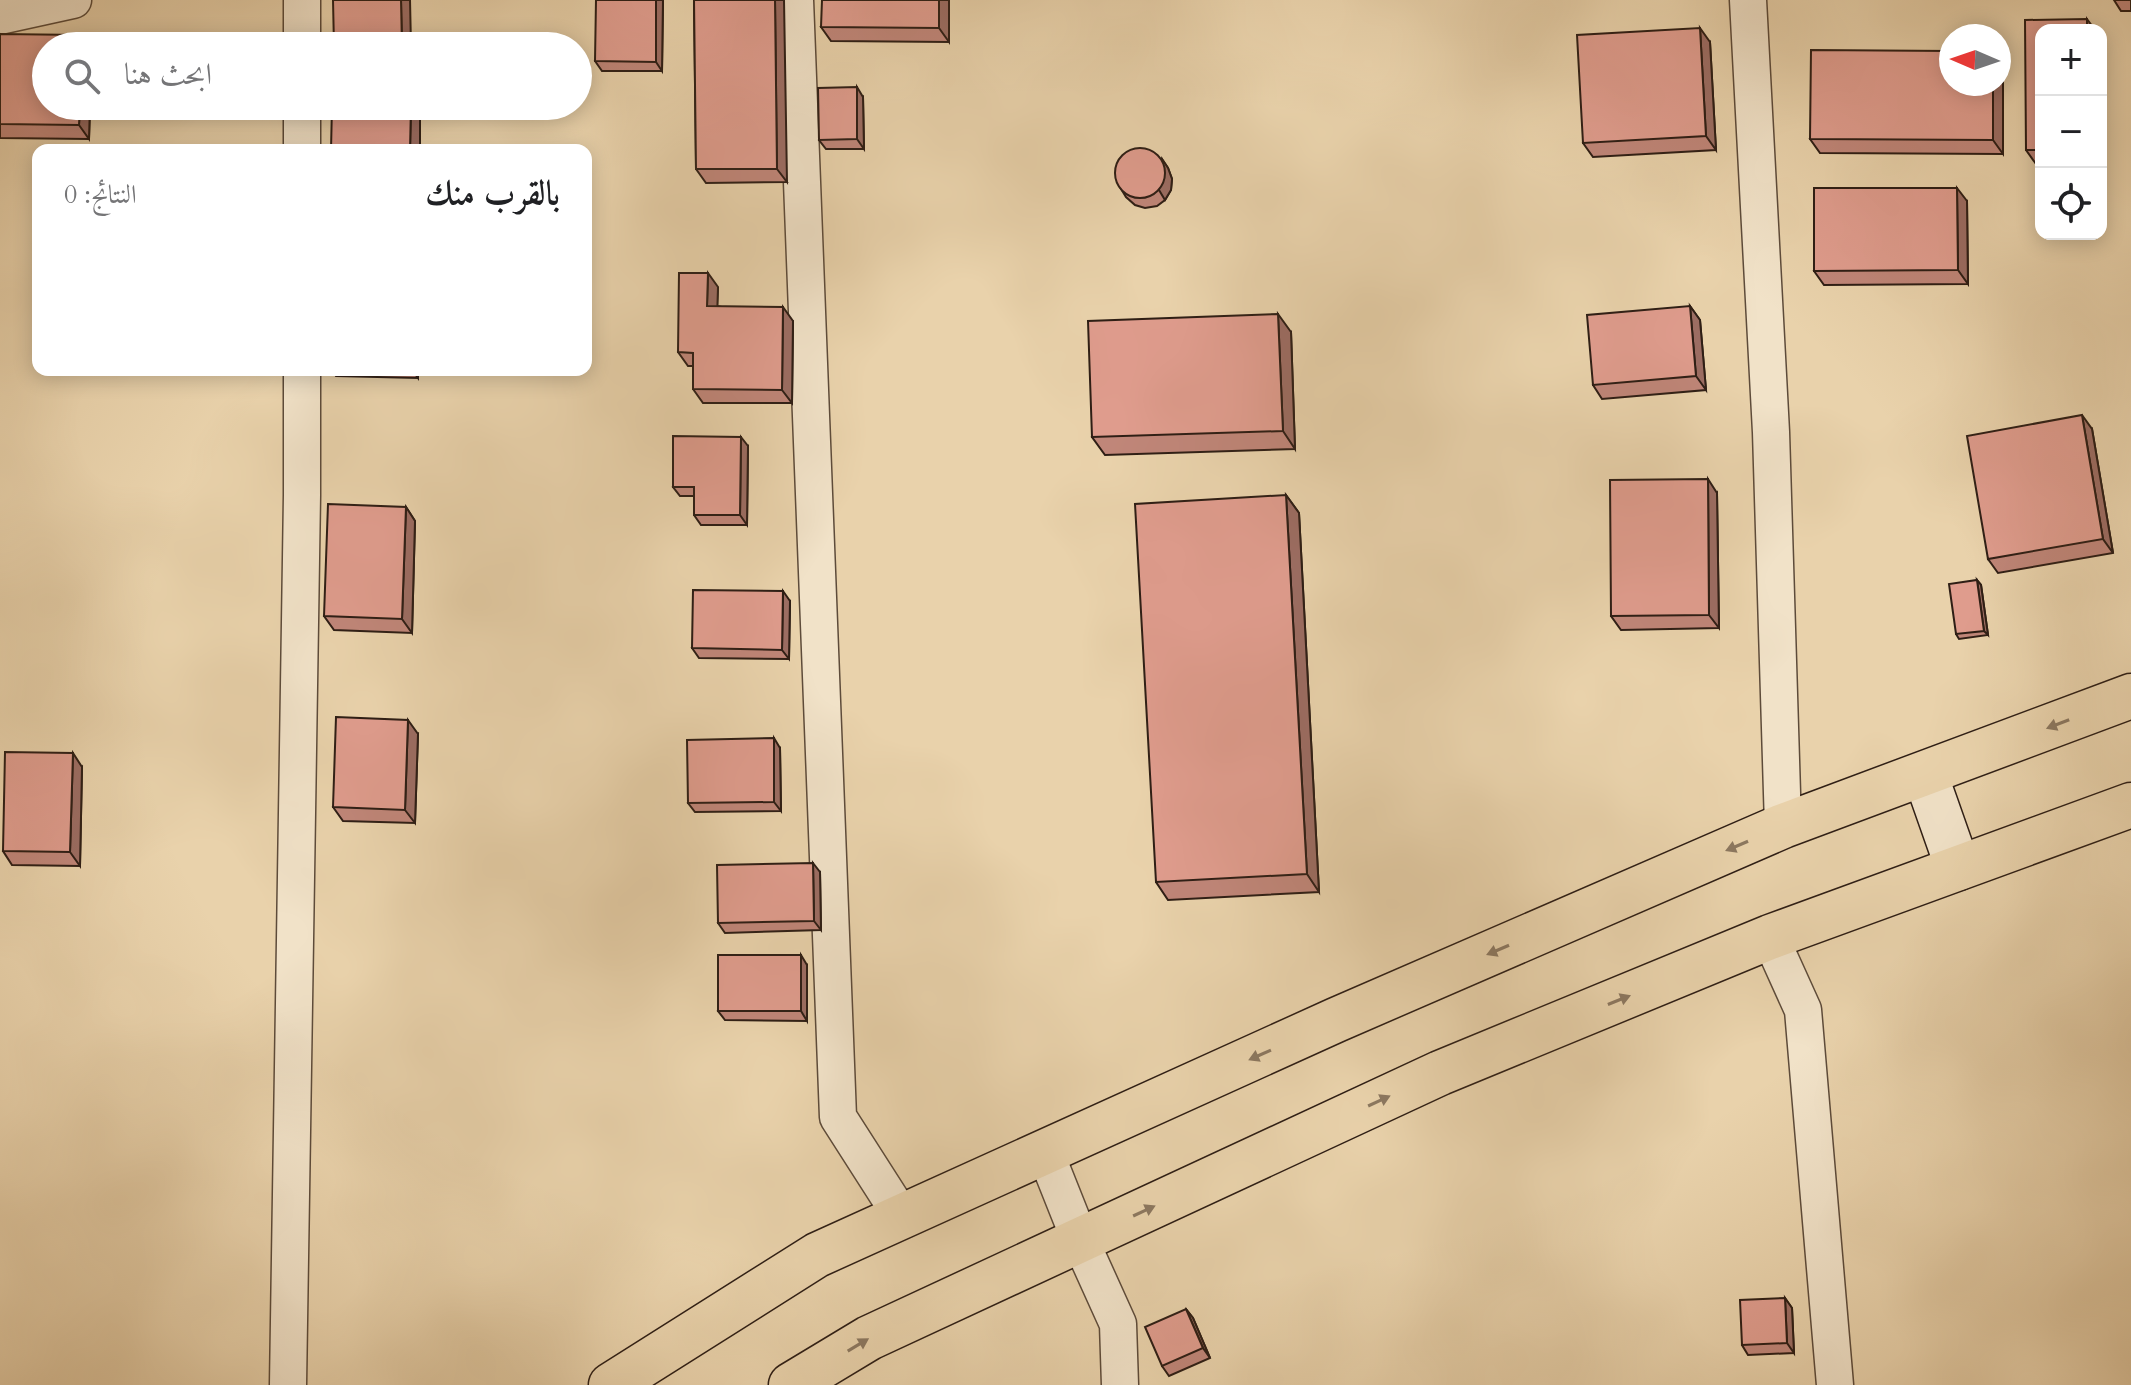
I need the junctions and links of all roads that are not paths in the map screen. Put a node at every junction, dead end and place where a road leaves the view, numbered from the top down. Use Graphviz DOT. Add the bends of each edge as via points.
graph roads {
  1 [pos="73,0"];
  2 [pos="302,0"];
  3 [pos="795,0"];
  4 [pos="1748,0"];
  5 [pos="0,16"];
  6 [pos="302,32"];
  7 [pos="302,120"];
  8 [pos="302,144"];
  9 [pos="302,376"];
  10 [pos="2131,696"];
  11 [pos="1925,774"];
  12 [pos="2131,805"];
  13 [pos="1783,826"];
  14 [pos="1958,868"];
  15 [pos="1770,937"];
  16 [pos="1045,1152"];
  17 [pos="902,1217"];
  18 [pos="1080,1240"];
  19 [pos="288,1385"];
  20 [pos="611,1385"];
  21 [pos="791,1385"];
  22 [pos="1120,1385"];
  23 [pos="1835,1385"];
  1 -- 5 [label="street"];
  2 -- 6 [label="street"];
  3 -- 17 [label="street" via="838,1117"];
  4 -- 13 [label="street" via="1771,432"];
  7 -- 8 [label="street"];
  9 -- 19 [label="street"];
  10 -- 11 [label="highway, one-way"];
  11 -- 13 [label="highway"];
  11 -- 14 [label="main road"];
  12 -- 14 [label="highway"];
  13 -- 16 [label="highway, one-way"];
  14 -- 15 [label="highway"];
  18 -- 15 [label="highway, one-way" via="1440,1073"];
  15 -- 23 [label="street" via="1803,1010"];
  16 -- 17 [label="highway"];
  16 -- 18 [label="street"];
  17 -- 20 [label="highway" via="817,1255"];
  21 -- 18 [label="highway, one-way" via="869,1338"];
  18 -- 22 [label="street" via="1118,1324"];
}
